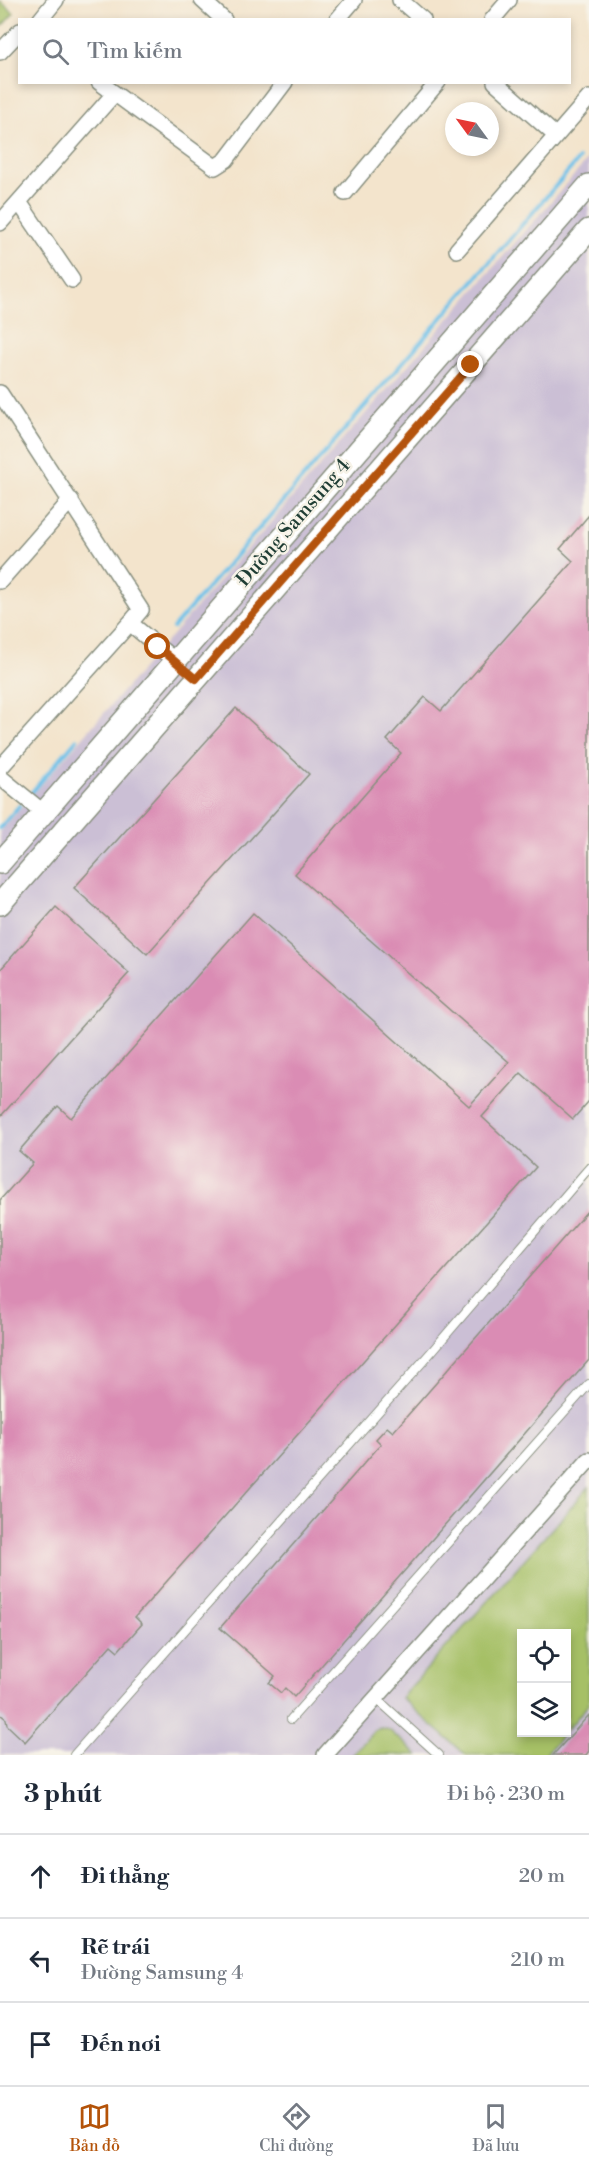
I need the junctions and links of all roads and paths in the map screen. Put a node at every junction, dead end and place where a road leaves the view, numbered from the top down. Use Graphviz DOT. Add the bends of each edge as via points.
graph roads {
  1 [pos="56,0"];
  2 [pos="202,0"];
  3 [pos="354,0"];
  4 [pos="400,0"];
  5 [pos="509,0"];
  6 [pos="42,18"];
  7 [pos="222,18"];
  8 [pos="339,18"];
  9 [pos="421,18"];
  10 [pos="494,18"];
  11 [pos="18,33"];
  12 [pos="0,52"];
  13 [pos="102,84"];
  14 [pos="283,84"];
  15 [pos="436,84"];
  16 [pos="497,84"];
  17 [pos="114,94"];
  18 [pos="589,98"];
  19 [pos="555,135"];
  20 [pos="589,185"];
  21 [pos="345,193"];
  22 [pos="19,202"];
  23 [pos="569,208"];
  24 [pos="0,223"];
  25 [pos="589,225"];
  26 [pos="589,230"];
  27 [pos="457,250"];
  28 [pos="72,280"];
  29 [pos="0,393"];
  30 [pos="71,500"];
  31 [pos="246,577"];
  32 [pos="0,581"];
  33 [pos="269,597"];
  34 [pos="130,623"];
  35 [pos="174,660"];
  36 [pos="196,679"];
  37 [pos="0,768"];
  38 [pos="0,777"];
  39 [pos="44,813"];
  40 [pos="0,863"];
  41 [pos="0,904"];
  42 [pos="589,1168"];
  43 [pos="589,1384"];
  44 [pos="589,1460"];
  45 [pos="376,1698"];
  46 [pos="291,1719"];
  47 [pos="74,1755"];
  48 [pos="326,1755"];
  49 [pos="439,1755"];
  1 -- 6 [label="street"];
  2 -- 7 [label="street"];
  3 -- 8 [label="street"];
  4 -- 9 [label="street"];
  5 -- 10 [label="street"];
  11 -- 12 [label="street"];
  13 -- 17 [label="street"];
  14 -- 17 [label="street" via="226,160 215,167"];
  15 -- 21 [label="street"];
  16 -- 19 [label="street"];
  17 -- 22 [label="street"];
  18 -- 19 [label="street"];
  19 -- 27 [label="street"];
  20 -- 23 [label="main road, Đường Samsung 4"];
  22 -- 24 [label="street"];
  22 -- 28 [label="street"];
  23 -- 25 [label="main road"];
  23 -- 31 [label="main road, Đường Samsung 4"];
  26 -- 33 [label="main road, Đường Samsung 4"];
  29 -- 30 [label="street"];
  30 -- 32 [label="street"];
  30 -- 34 [label="street" via="141,610"];
  31 -- 33 [label="main road"];
  31 -- 35 [label="main road, Đường Samsung 4"];
  33 -- 36 [label="main road, Đường Samsung 4"];
  34 -- 35 [label="street"];
  34 -- 37 [label="street"];
  35 -- 36 [label="main road"];
  35 -- 39 [label="main road, Đường Samsung 4"];
  36 -- 41 [label="main road, Đường Samsung 4"];
  38 -- 39 [label="street"];
  39 -- 40 [label="main road, Đường Samsung 4"];
  42 -- 47 [label="lane"];
  43 -- 46 [label="lane"];
  44 -- 45 [label="street"];
  45 -- 48 [label="street"];
  45 -- 49 [label="lane"];
}
